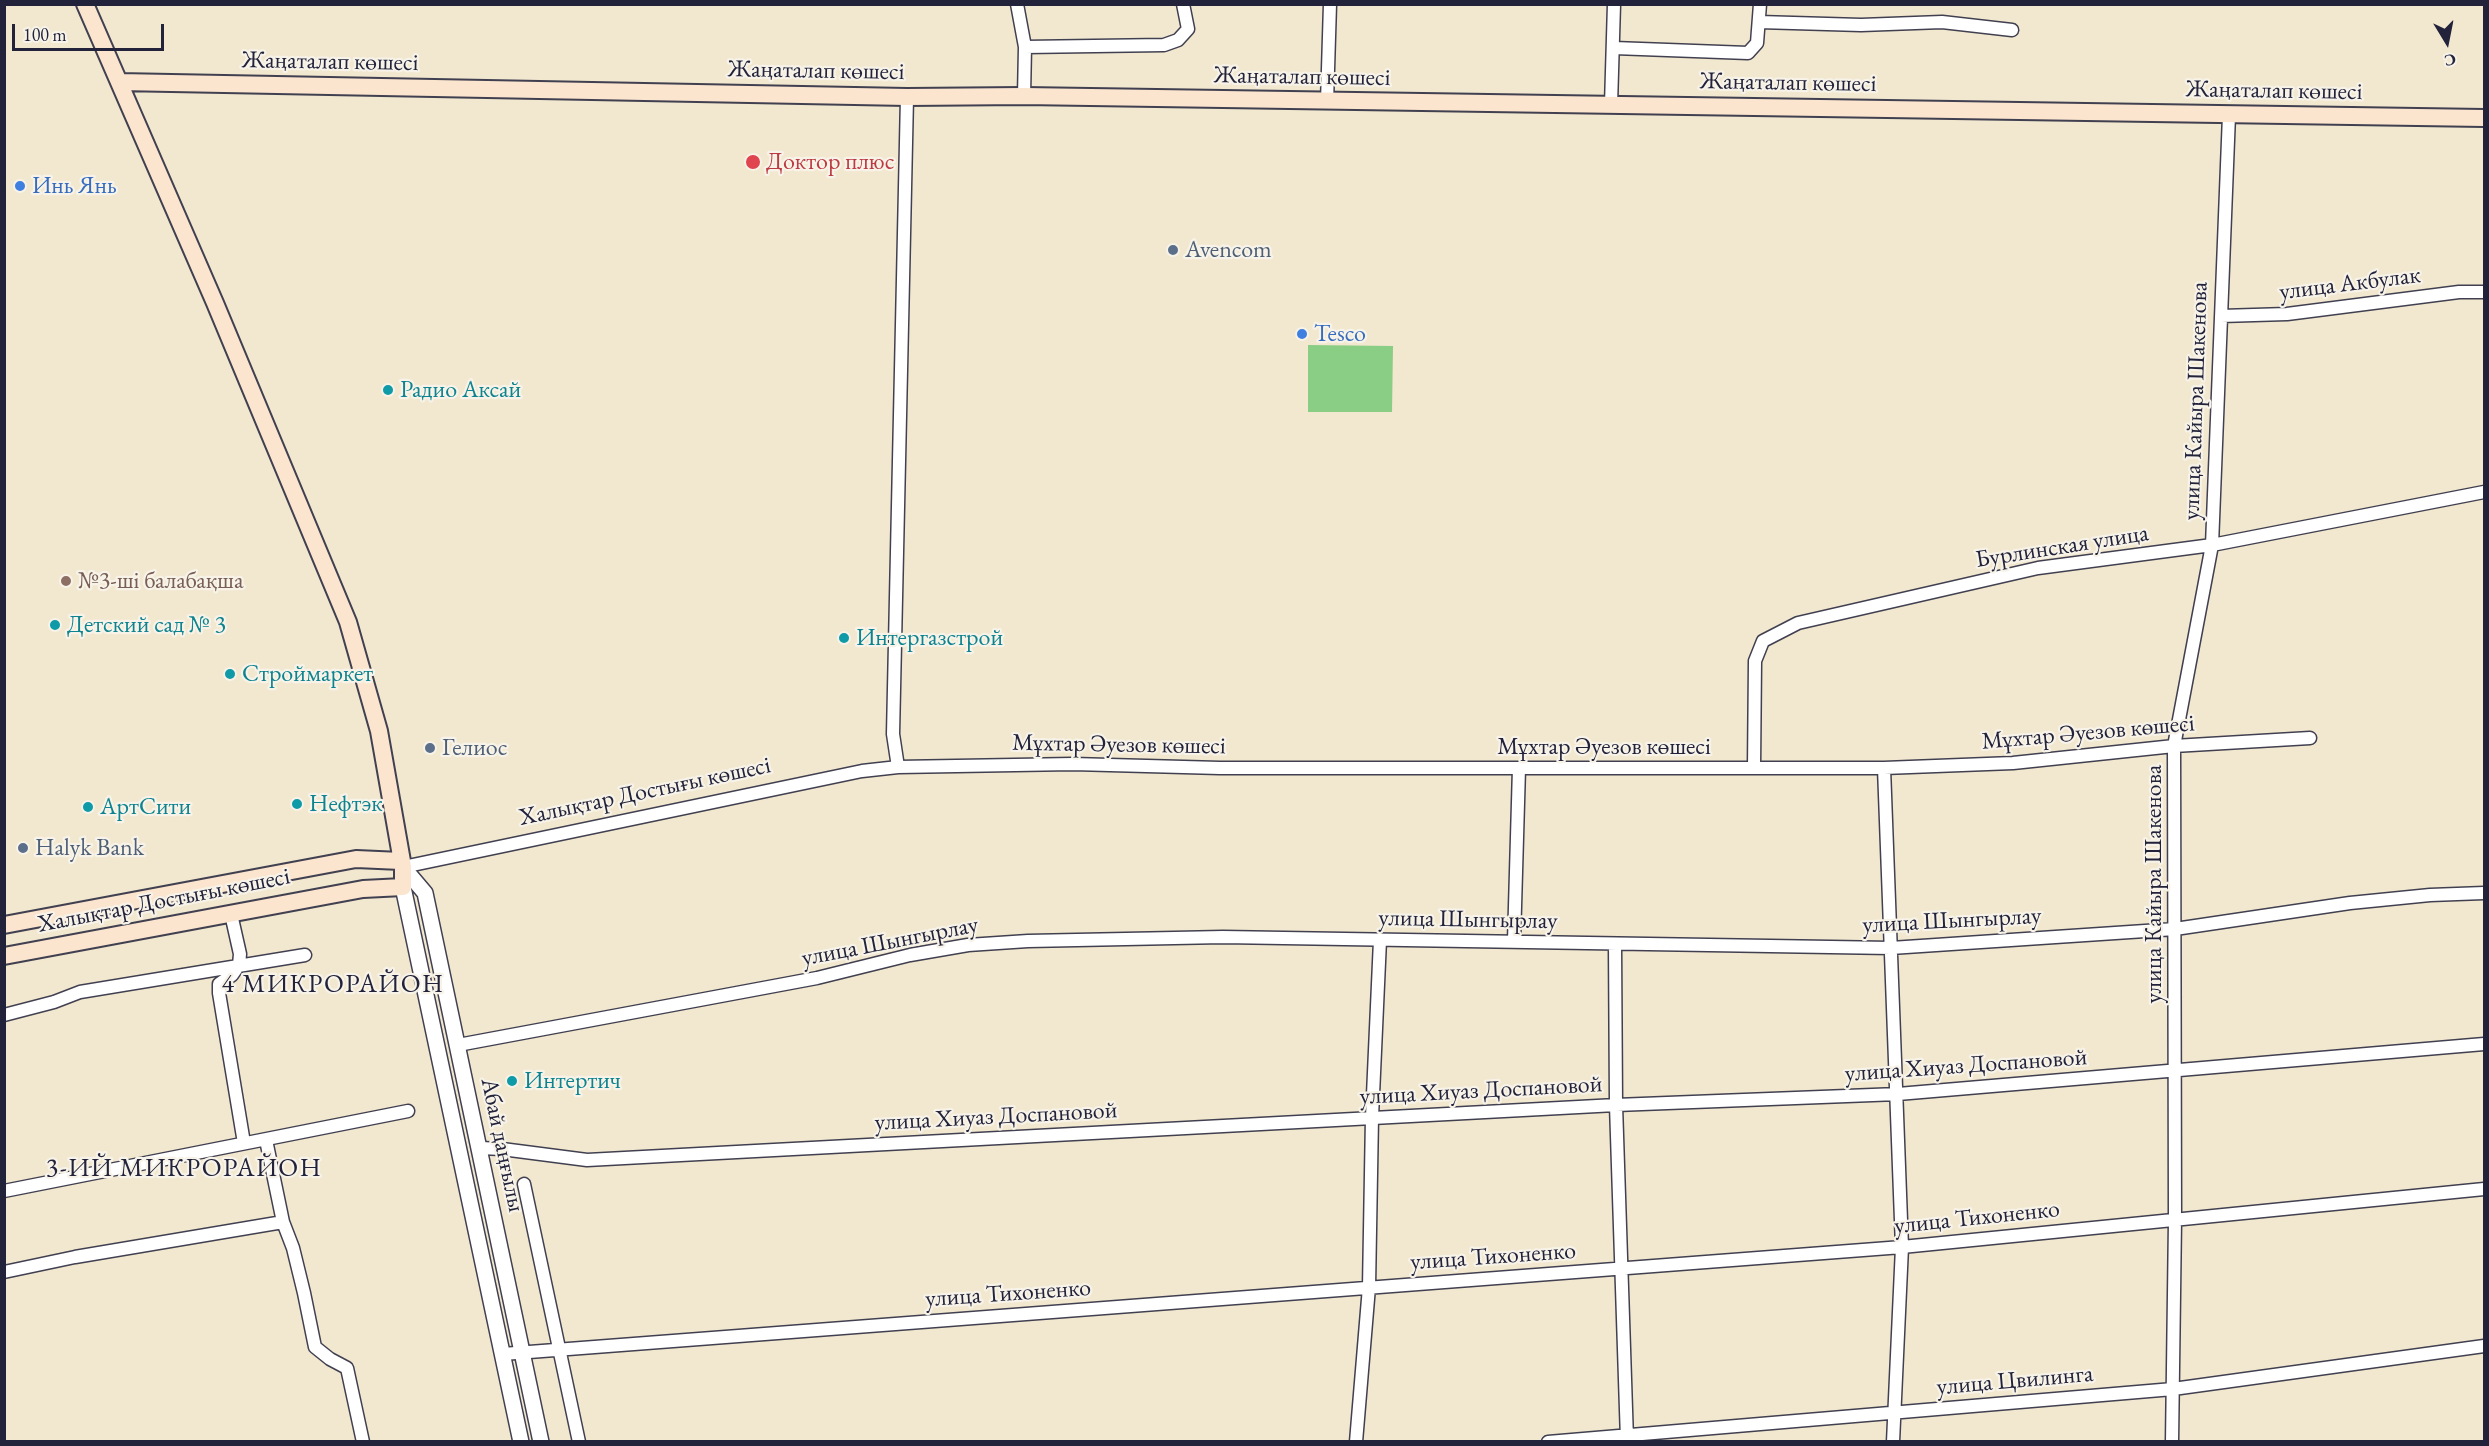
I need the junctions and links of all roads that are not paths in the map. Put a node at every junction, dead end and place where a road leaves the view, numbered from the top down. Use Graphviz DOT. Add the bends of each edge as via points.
graph roads {
  1 [pos="85,4"];
  2 [pos="1017,4"];
  3 [pos="1183,4"];
  4 [pos="1330,4"];
  5 [pos="1614,4"];
  6 [pos="1760,4"];
  7 [pos="1759,22"];
  8 [pos="2012,30"];
  9 [pos="1025,47"];
  10 [pos="1614,48"];
  11 [pos="119,82"];
  12 [pos="1024,96"];
  13 [pos="907,97"];
  14 [pos="1327,102"];
  15 [pos="1611,105"];
  16 [pos="2229,115"];
  17 [pos="2484,118"];
  18 [pos="2484,292"];
  19 [pos="2221,316"];
  20 [pos="2484,492"];
  21 [pos="2212,545"];
  22 [pos="2310,738"];
  23 [pos="2174,746"];
  24 [pos="898,767"];
  25 [pos="1519,768"];
  26 [pos="1754,768"];
  27 [pos="1884,768"];
  28 [pos="402,864"];
  29 [pos="403,887"];
  30 [pos="2484,892"];
  31 [pos="231,914"];
  32 [pos="4,925"];
  33 [pos="2175,929"];
  34 [pos="1380,940"];
  35 [pos="1514,941"];
  36 [pos="1615,944"];
  37 [pos="1891,948"];
  38 [pos="305,955"];
  39 [pos="4,956"];
  40 [pos="239,964"];
  41 [pos="4,1015"];
  42 [pos="2484,1044"];
  43 [pos="458,1045"];
  44 [pos="2175,1071"];
  45 [pos="1898,1094"];
  46 [pos="1616,1105"];
  47 [pos="408,1111"];
  48 [pos="1372,1117"];
  49 [pos="266,1140"];
  50 [pos="244,1143"];
  51 [pos="480,1148"];
  52 [pos="524,1184"];
  53 [pos="2484,1189"];
  54 [pos="4,1191"];
  55 [pos="2175,1220"];
  56 [pos="283,1222"];
  57 [pos="1902,1247"];
  58 [pos="1622,1268"];
  59 [pos="4,1272"];
  60 [pos="1369,1287"];
  61 [pos="2484,1346"];
  62 [pos="561,1348"];
  63 [pos="522,1352"];
  64 [pos="502,1354"];
  65 [pos="2173,1389"];
  66 [pos="1894,1413"];
  67 [pos="1627,1438"];
  68 [pos="363,1442"];
  69 [pos="521,1442"];
  70 [pos="541,1442"];
  71 [pos="579,1442"];
  72 [pos="1356,1442"];
  73 [pos="1548,1442"];
  74 [pos="1893,1442"];
  75 [pos="2172,1442"];
  1 -- 11 [label="main road"];
  2 -- 9 [label="street"];
  3 -- 9 [label="street" via="1188,29 1178,40 1164,45"];
  4 -- 14 [label="street"];
  5 -- 10 [label="street"];
  6 -- 7 [label="street"];
  7 -- 8 [label="street" via="1942,22"];
  7 -- 10 [label="street" via="1757,43 1748,54"];
  9 -- 12 [label="street"];
  10 -- 15 [label="street"];
  11 -- 13 [label="main road, Жаңаталап көшесі"];
  11 -- 28 [label="main road" via="348,622 379,731"];
  12 -- 13 [label="main road, Жаңаталап көшесі"];
  12 -- 14 [label="main road, Жаңаталап көшесі"];
  13 -- 24 [label="street" via="893,734"];
  14 -- 15 [label="main road, Жаңаталап көшесі"];
  15 -- 16 [label="main road, Жаңаталап көшесі"];
  16 -- 17 [label="main road, Жаңаталап көшесі"];
  16 -- 19 [label="street, улица Кайыра Шакенова"];
  18 -- 19 [label="street, улица Акбулак" via="2287,314"];
  19 -- 21 [label="street, улица Кайыра Шакенова"];
  20 -- 21 [label="street, Бурлинская улица"];
  21 -- 23 [label="street, улица Кайыра Шакенова"];
  21 -- 26 [label="street, Бурлинская улица" via="2038,568 1798,623 1763,641 1755,662"];
  22 -- 23 [label="street, Мұхтар Әуезов көшесі"];
  23 -- 27 [label="street, Мұхтар Әуезов көшесі" via="2013,762"];
  23 -- 33 [label="street, улица Кайыра Шакенова"];
  24 -- 25 [label="street, Мұхтар Әуезов көшесі" via="1073,764"];
  24 -- 28 [label="street, Халықтар Достығы көшесі"];
  25 -- 26 [label="street, Мұхтар Әуезов көшесі"];
  25 -- 35 [label="street"];
  26 -- 27 [label="street, Мұхтар Әуезов көшесі"];
  27 -- 37 [label="street"];
  28 -- 29 [label="main road"];
  28 -- 32 [label="main road, Халықтар Достығы көшесі" via="356,859"];
  28 -- 43 [label="street, Абай даңғылы" via="425,893"];
  29 -- 31 [label="main road, Халықтар Достығы көшесі" via="363,889"];
  29 -- 64 [label="street, Абай даңғылы"];
  30 -- 33 [label="street, улица Шынгырлау" via="2350,903"];
  31 -- 39 [label="main road, Халықтар Достығы көшесі"];
  31 -- 40 [label="street"];
  33 -- 37 [label="street, улица Шынгырлау"];
  33 -- 44 [label="street, улица Кайыра Шакенова"];
  34 -- 35 [label="street, улица Шынгырлау"];
  34 -- 43 [label="street, улица Шынгырлау" via="1212,937 968,945 817,978"];
  34 -- 48 [label="street"];
  35 -- 36 [label="street, улица Шынгырлау"];
  36 -- 37 [label="street, улица Шынгырлау"];
  36 -- 46 [label="street"];
  37 -- 45 [label="street"];
  38 -- 40 [label="street"];
  40 -- 41 [label="street" via="80,992"];
  40 -- 50 [label="street" via="219,984"];
  42 -- 44 [label="street, улица Хиуаз Доспановой"];
  43 -- 51 [label="street, Абай даңғылы"];
  44 -- 45 [label="street, улица Хиуаз Доспановой"];
  44 -- 55 [label="street, улица Кайыра Шакенова"];
  45 -- 46 [label="street, улица Хиуаз Доспановой"];
  45 -- 57 [label="street"];
  46 -- 48 [label="street, улица Хиуаз Доспановой"];
  46 -- 58 [label="street"];
  47 -- 49 [label="street"];
  48 -- 51 [label="street, улица Хиуаз Доспановой" via="587,1160"];
  48 -- 60 [label="street"];
  49 -- 50 [label="street"];
  49 -- 56 [label="street"];
  50 -- 54 [label="street"];
  51 -- 63 [label="street, Абай даңғылы"];
  52 -- 62 [label="street"];
  53 -- 55 [label="street, улица Тихоненко"];
  55 -- 57 [label="street, улица Тихоненко"];
  55 -- 65 [label="street, улица Кайыра Шакенова"];
  56 -- 59 [label="street"];
  56 -- 68 [label="street" via="293,1248 315,1347 347,1368"];
  57 -- 58 [label="street, улица Тихоненко"];
  57 -- 66 [label="street"];
  58 -- 60 [label="street, улица Тихоненко"];
  58 -- 67 [label="street"];
  60 -- 62 [label="street, улица Тихоненко"];
  60 -- 72 [label="street"];
  61 -- 65 [label="street, улица Цвилинга"];
  62 -- 63 [label="street, улица Тихоненко"];
  62 -- 71 [label="street"];
  63 -- 64 [label="street, улица Тихоненко"];
  63 -- 70 [label="street, Абай даңғылы"];
  64 -- 69 [label="street, Абай даңғылы"];
  65 -- 66 [label="street, улица Цвилинга"];
  65 -- 75 [label="street, улица Кайыра Шакенова"];
  66 -- 67 [label="street, улица Цвилинга"];
  66 -- 74 [label="street"];
  67 -- 73 [label="street, улица Цвилинга"];
}
